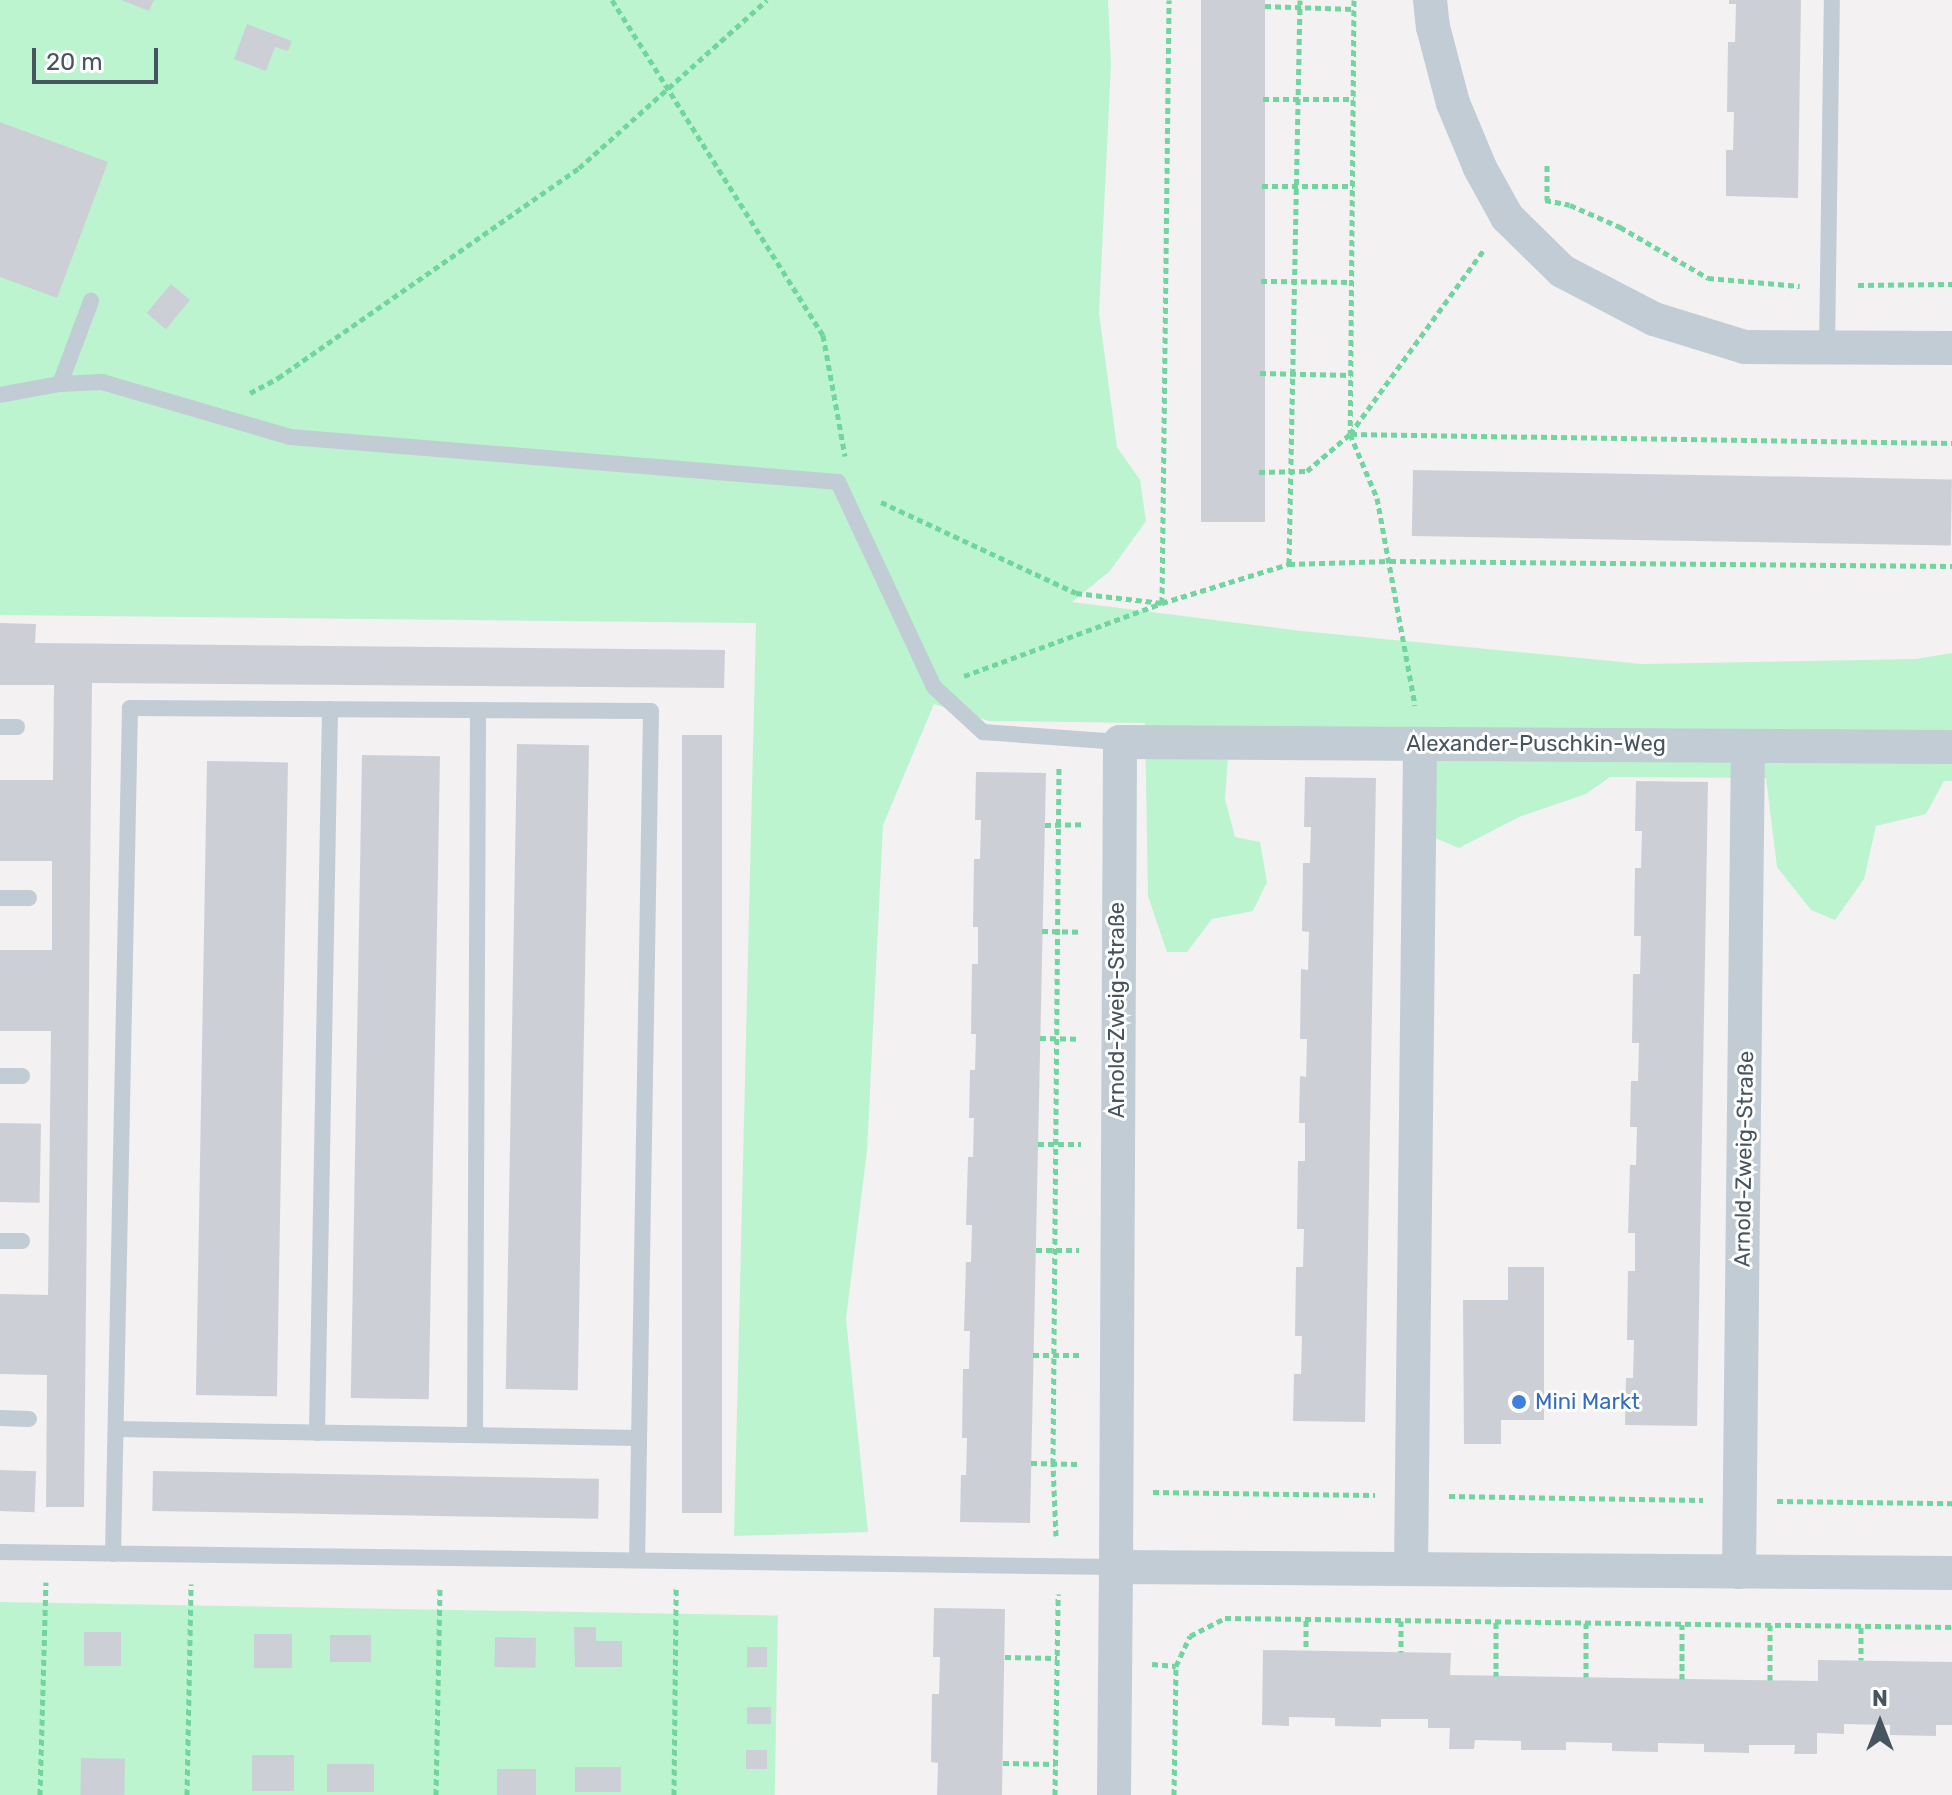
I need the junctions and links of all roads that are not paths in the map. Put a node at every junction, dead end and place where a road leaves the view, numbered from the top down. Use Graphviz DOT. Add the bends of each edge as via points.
graph roads {
  1 [pos="1430,0"];
  2 [pos="1832,0"];
  3 [pos="91,301"];
  4 [pos="1952,348"];
  5 [pos="1827,349"];
  6 [pos="60,384"];
  7 [pos="0,395"];
  8 [pos="330,709"];
  9 [pos="478,710"];
  10 [pos="1120,742"];
  11 [pos="1420,744"];
  12 [pos="1748,746"];
  13 [pos="1952,747"];
  14 [pos="0,898"];
  15 [pos="29,898"];
  16 [pos="0,1076"];
  17 [pos="22,1076"];
  18 [pos="0,1241"];
  19 [pos="22,1241"];
  20 [pos="0,1418"];
  21 [pos="29,1419"];
  22 [pos="116,1429"];
  23 [pos="317,1433"];
  24 [pos="475,1435"];
  25 [pos="639,1438"];
  26 [pos="0,1552"];
  27 [pos="113,1554"];
  28 [pos="637,1560"];
  29 [pos="1116,1567"];
  30 [pos="1411,1569"];
  31 [pos="1739,1572"];
  32 [pos="1952,1573"];
  33 [pos="1114,1795"];
  1 -- 5 [label="street" via="1453,103 1480,168 1507,217 1562,271 1654,319 1745,347"];
  2 -- 5 [label="lane"];
  3 -- 6 [label="lane"];
  4 -- 5 [label="street"];
  6 -- 7 [label="lane"];
  6 -- 10 [label="lane" via="102,382 290,437 838,482 934,687 983,732"];
  8 -- 9 [label="lane"];
  8 -- 22 [label="lane" via="130,708"];
  8 -- 23 [label="lane"];
  9 -- 24 [label="lane"];
  9 -- 25 [label="lane" via="651,711"];
  10 -- 11 [label="street, Alexander-Puschkin-Weg"];
  10 -- 29 [label="street, Arnold-Zweig-Straße"];
  11 -- 12 [label="street, Alexander-Puschkin-Weg"];
  11 -- 30 [label="street"];
  12 -- 13 [label="street, Alexander-Puschkin-Weg"];
  12 -- 31 [label="street, Arnold-Zweig-Straße"];
  14 -- 15 [label="lane"];
  16 -- 17 [label="lane"];
  18 -- 19 [label="lane"];
  20 -- 21 [label="lane"];
  22 -- 23 [label="lane"];
  22 -- 27 [label="lane"];
  23 -- 24 [label="lane"];
  24 -- 25 [label="lane"];
  25 -- 28 [label="lane"];
  26 -- 27 [label="lane"];
  27 -- 28 [label="lane"];
  28 -- 29 [label="lane"];
  29 -- 30 [label="street"];
  29 -- 33 [label="street, Arnold-Zweig-Straße"];
  30 -- 31 [label="street"];
  31 -- 32 [label="street"];
}
